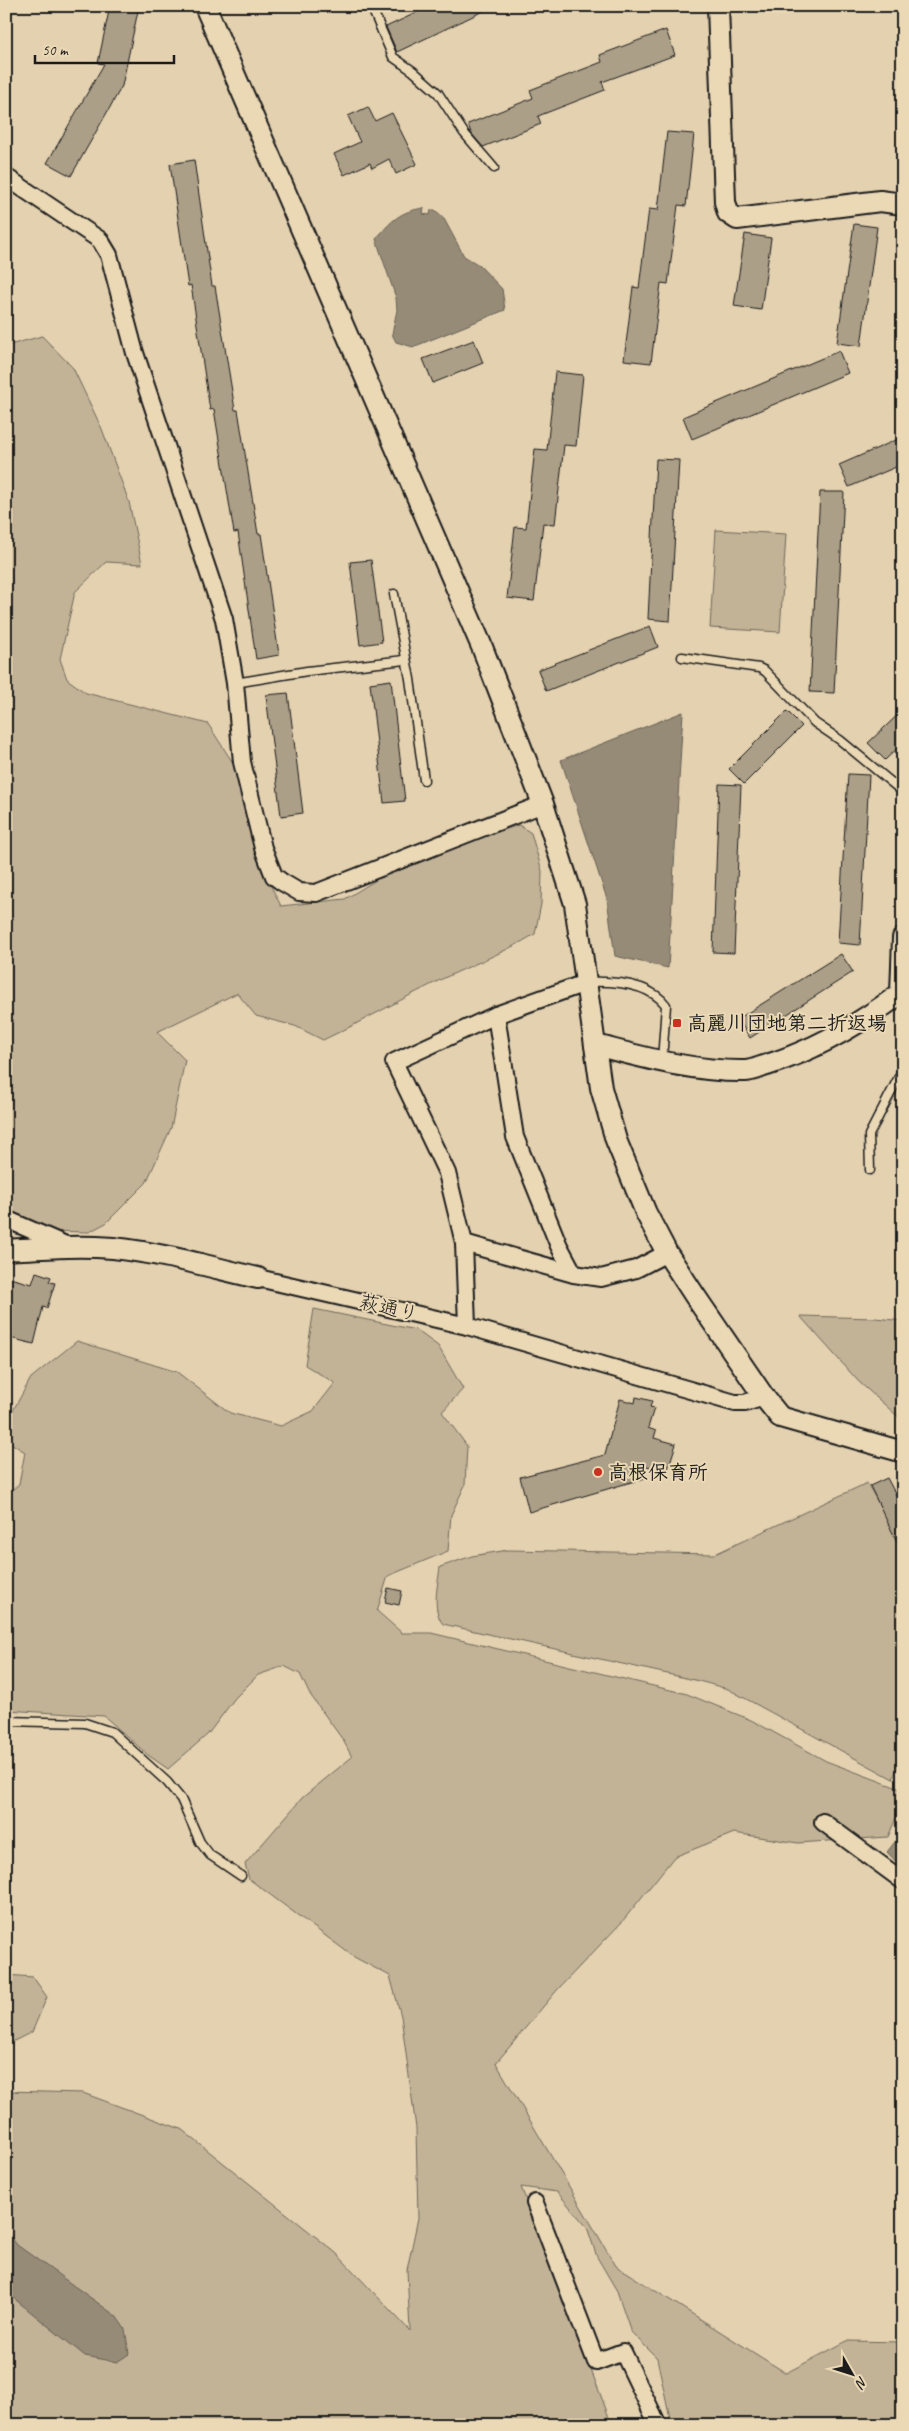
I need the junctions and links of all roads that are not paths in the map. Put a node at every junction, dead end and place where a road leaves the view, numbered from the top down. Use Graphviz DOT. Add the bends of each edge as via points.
graph roads {
  1 [pos="205,6"];
  2 [pos="371,6"];
  3 [pos="718,6"];
  4 [pos="494,168"];
  5 [pos="6,176"];
  6 [pos="903,204"];
  7 [pos="394,594"];
  8 [pos="682,657"];
  9 [pos="405,660"];
  10 [pos="235,683"];
  11 [pos="424,780"];
  12 [pos="903,792"];
  13 [pos="543,804"];
  14 [pos="903,938"];
  15 [pos="588,982"];
  16 [pos="902,993"];
  17 [pos="496,1015"];
  18 [pos="594,1045"];
  19 [pos="662,1062"];
  20 [pos="903,1069"];
  21 [pos="870,1170"];
  22 [pos="6,1219"];
  23 [pos="464,1242"];
  24 [pos="71,1247"];
  25 [pos="6,1250"];
  26 [pos="667,1252"];
  27 [pos="574,1274"];
  28 [pos="258,1278"];
  29 [pos="467,1326"];
  30 [pos="764,1397"];
  31 [pos="903,1452"];
  32 [pos="6,1721"];
  33 [pos="823,1822"];
  34 [pos="241,1876"];
  35 [pos="903,1881"];
  36 [pos="535,2203"];
  37 [pos="658,2425"];
  1 -- 13 [label="street" via="482,647"];
  2 -- 4 [label="lane" via="392,57 414,70 438,93 464,133"];
  3 -- 6 [label="street" via="728,213 737,219 880,201"];
  5 -- 10 [label="street" via="100,240 109,255 135,353 224,619"];
  7 -- 9 [label="lane"];
  8 -- 12 [label="lane" via="759,668 815,723"];
  9 -- 10 [label="lane"];
  9 -- 11 [label="lane"];
  10 -- 13 [label="street" via="242,762 263,848 274,876 298,892 316,893"];
  13 -- 15 [label="street" via="575,904"];
  14 -- 16 [label="street"];
  15 -- 17 [label="street"];
  15 -- 18 [label="street"];
  15 -- 19 [label="lane" via="615,981 661,999 666,1005"];
  16 -- 19 [label="street" via="871,1016 788,1058 747,1071"];
  17 -- 23 [label="street" via="394,1062 447,1173"];
  17 -- 27 [label="street" via="514,1137 559,1246"];
  18 -- 19 [label="street"];
  18 -- 26 [label="street" via="616,1140 634,1188"];
  20 -- 21 [label="lane" via="869,1135"];
  22 -- 24 [label="street"];
  23 -- 27 [label="street"];
  23 -- 29 [label="street"];
  24 -- 25 [label="street, 萩通り"];
  24 -- 28 [label="street, 萩通り" via="112,1248 157,1255"];
  26 -- 27 [label="street" via="636,1269 602,1278"];
  26 -- 30 [label="street"];
  28 -- 29 [label="street, 萩通り"];
  29 -- 30 [label="street, 萩通り" via="735,1403"];
  30 -- 31 [label="street" via="780,1416 789,1420"];
  32 -- 34 [label="lane" via="85,1723 112,1732 172,1787 210,1855"];
  33 -- 35 [label="street"];
  36 -- 37 [label="street" via="596,2362 623,2352"];
}
